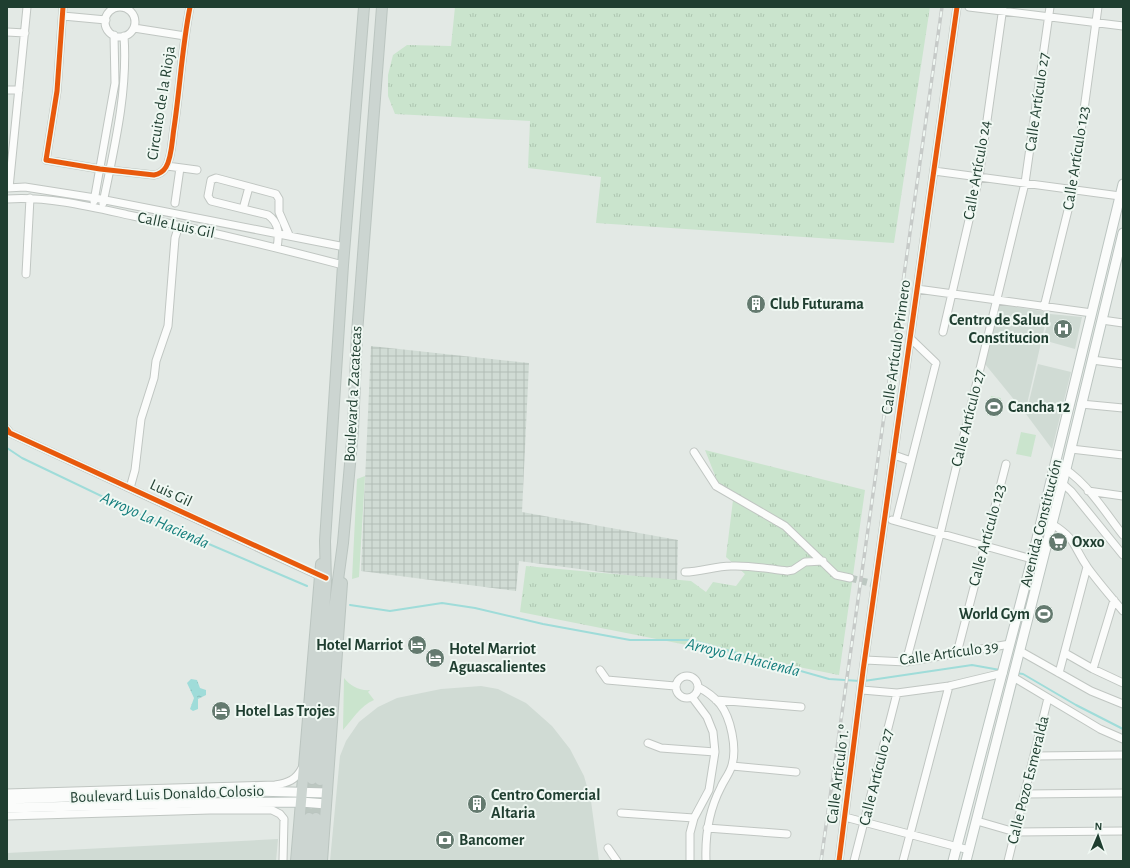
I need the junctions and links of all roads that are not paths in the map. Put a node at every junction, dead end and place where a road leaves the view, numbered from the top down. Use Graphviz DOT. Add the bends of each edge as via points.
graph roads {
  1 [pos="27,7"];
  2 [pos="63,7"];
  3 [pos="190,7"];
  4 [pos="364,7"];
  5 [pos="382,7"];
  6 [pos="957,7"];
  7 [pos="969,7"];
  8 [pos="1050,7"];
  9 [pos="1098,7"];
  10 [pos="118,8"];
  11 [pos="127,8"];
  12 [pos="1003,9"];
  13 [pos="63,16"];
  14 [pos="1049,17"];
  15 [pos="106,20"];
  16 [pos="1096,23"];
  17 [pos="1123,26"];
  18 [pos="134,28"];
  19 [pos="7,32"];
  20 [pos="25,33"];
  21 [pos="114,35"];
  22 [pos="124,36"];
  23 [pos="184,36"];
  24 [pos="7,90"];
  25 [pos="19,90"];
  26 [pos="10,144"];
  27 [pos="167,166"];
  28 [pos="180,168"];
  29 [pos="100,169"];
  30 [pos="108,170"];
  31 [pos="198,170"];
  32 [pos="934,171"];
  33 [pos="979,177"];
  34 [pos="1025,183"];
  35 [pos="1123,184"];
  36 [pos="249,187"];
  37 [pos="8,188"];
  38 [pos="1072,190"];
  39 [pos="1120,196"];
  40 [pos="30,198"];
  41 [pos="94,198"];
  42 [pos="7,199"];
  43 [pos="103,200"];
  44 [pos="175,203"];
  45 [pos="93,208"];
  46 [pos="101,209"];
  47 [pos="243,209"];
  48 [pos="179,225"];
  49 [pos="279,233"];
  50 [pos="1123,233"];
  51 [pos="289,235"];
  52 [pos="345,247"];
  53 [pos="277,248"];
  54 [pos="344,265"];
  55 [pos="26,274"];
  56 [pos="917,289"];
  57 [pos="951,295"];
  58 [pos="997,301"];
  59 [pos="1044,307"];
  60 [pos="1092,313"];
  61 [pos="1102,320"];
  62 [pos="1123,323"];
  63 [pos="943,332"];
  64 [pos="910,338"];
  65 [pos="1092,360"];
  66 [pos="1123,364"];
  67 [pos="1081,404"];
  68 [pos="1123,408"];
  69 [pos="7,429"];
  70 [pos="1071,449"];
  71 [pos="694,452"];
  72 [pos="894,455"];
  73 [pos="1123,455"];
  74 [pos="911,461"];
  75 [pos="1006,464"];
  76 [pos="1056,464"];
  77 [pos="1066,469"];
  78 [pos="1053,474"];
  79 [pos="1062,481"];
  80 [pos="130,488"];
  81 [pos="1088,491"];
  82 [pos="1123,496"];
  83 [pos="885,518"];
  84 [pos="896,521"];
  85 [pos="1052,524"];
  86 [pos="940,534"];
  87 [pos="1123,534"];
  88 [pos="343,543"];
  89 [pos="984,546"];
  90 [pos="1123,555"];
  91 [pos="1032,559"];
  92 [pos="823,561"];
  93 [pos="1087,567"];
  94 [pos="685,572"];
  95 [pos="322,577"];
  96 [pos="850,578"];
  97 [pos="1114,600"];
  98 [pos="1123,611"];
  99 [pos="1010,644"];
  100 [pos="957,653"];
  101 [pos="1019,653"];
  102 [pos="1065,653"];
  103 [pos="865,660"];
  104 [pos="906,662"];
  105 [pos="1093,669"];
  106 [pos="600,670"];
  107 [pos="1003,672"];
  108 [pos="1060,673"];
  109 [pos="1014,676"];
  110 [pos="1123,683"];
  111 [pos="676,686"];
  112 [pos="949,686"];
  113 [pos="698,687"];
  114 [pos="862,688"];
  115 [pos="896,693"];
  116 [pos="692,697"];
  117 [pos="1048,698"];
  118 [pos="716,700"];
  119 [pos="1123,704"];
  120 [pos="801,707"];
  121 [pos="1123,739"];
  122 [pos="648,743"];
  123 [pos="715,752"];
  124 [pos="1123,755"];
  125 [pos="1035,756"];
  126 [pos="304,764"];
  127 [pos="732,766"];
  128 [pos="796,772"];
  129 [pos="245,786"];
  130 [pos="174,788"];
  131 [pos="709,790"];
  132 [pos="255,791"];
  133 [pos="302,791"];
  134 [pos="7,792"];
  135 [pos="327,793"];
  136 [pos="1123,793"];
  137 [pos="167,794"];
  138 [pos="718,794"];
  139 [pos="1025,794"];
  140 [pos="7,799"];
  141 [pos="301,802"];
  142 [pos="193,803"];
  143 [pos="326,804"];
  144 [pos="107,806"];
  145 [pos="7,808"];
  146 [pos="42,808"];
  147 [pos="210,810"];
  148 [pos="95,813"];
  149 [pos="621,813"];
  150 [pos="7,816"];
  151 [pos="845,817"];
  152 [pos="694,818"];
  153 [pos="977,820"];
  154 [pos="865,821"];
  155 [pos="707,828"];
  156 [pos="1123,831"];
  157 [pos="1015,832"];
  158 [pos="787,834"];
  159 [pos="910,835"];
  160 [pos="957,846"];
  161 [pos="608,848"];
  162 [pos="969,850"];
  163 [pos="295,858"];
  164 [pos="283,861"];
  165 [pos="306,861"];
  166 [pos="313,861"];
  167 [pos="322,861"];
  168 [pos="617,861"];
  169 [pos="690,861"];
  170 [pos="706,861"];
  171 [pos="839,861"];
  172 [pos="854,861"];
  173 [pos="903,861"];
  174 [pos="953,861"];
  175 [pos="966,861"];
  176 [pos="1008,861"];
  1 -- 20 [label="street"];
  2 -- 13 [label="street, Circuito de la Rioja"];
  3 -- 23 [label="street, Circuito de la Rioja"];
  4 -- 52 [label="main road, Boulevard a Zacatecas"];
  5 -- 88 [label="main road, Boulevard a Zacatecas"];
  6 -- 32 [label="street, Calle Artículo Primero"];
  7 -- 12 [label="street"];
  8 -- 14 [label="street, Calle Artículo 27"];
  9 -- 16 [label="street, Calle Artículo 123"];
  10 -- 11 [label="street"];
  10 -- 15 [label="street" via="110,12"];
  11 -- 18 [label="street" via="133,15"];
  12 -- 14 [label="street"];
  12 -- 33 [label="street, Calle Artículo 24"];
  13 -- 15 [label="street"];
  13 -- 29 [label="street, Circuito de la Rioja" via="57,92 46,160"];
  14 -- 16 [label="street"];
  14 -- 34 [label="street, Calle Artículo 27"];
  15 -- 21 [label="street" via="107,29"];
  16 -- 17 [label="street"];
  16 -- 38 [label="street, Calle Artículo 123"];
  18 -- 22 [label="street"];
  18 -- 23 [label="street"];
  19 -- 20 [label="street"];
  20 -- 25 [label="street"];
  21 -- 22 [label="street"];
  21 -- 29 [label="street" via="115,83"];
  22 -- 30 [label="street" via="125,65 121,108"];
  23 -- 27 [label="street, Circuito de la Rioja" via="181,78"];
  24 -- 25 [label="street"];
  25 -- 26 [label="street"];
  26 -- 37 [label="street"];
  27 -- 28 [label="street"];
  27 -- 30 [label="street, Circuito de la Rioja" via="161,173 154,175"];
  28 -- 31 [label="street"];
  28 -- 44 [label="street"];
  29 -- 30 [label="street, Circuito de la Rioja"];
  29 -- 41 [label="street"];
  30 -- 43 [label="street"];
  32 -- 33 [label="street"];
  32 -- 56 [label="street, Calle Artículo Primero"];
  33 -- 34 [label="street"];
  33 -- 57 [label="street, Calle Artículo 24"];
  34 -- 38 [label="street"];
  34 -- 58 [label="street, Calle Artículo 27"];
  35 -- 39 [label="main road, Avenida Constitución"];
  36 -- 47 [label="street"];
  36 -- 47 [label="street" via="216,178 211,180 208,196 211,201"];
  36 -- 51 [label="street" via="276,194 279,199 279,212"];
  37 -- 41 [label="street, Calle Luis Gil" via="25,187"];
  38 -- 39 [label="street"];
  38 -- 59 [label="street, Calle Artículo 123"];
  39 -- 60 [label="main road, Avenida Constitución"];
  40 -- 42 [label="street, Calle Luis Gil"];
  40 -- 45 [label="street, Calle Luis Gil"];
  40 -- 55 [label="street"];
  41 -- 43 [label="street, Calle Luis Gil"];
  41 -- 45 [label="street"];
  43 -- 46 [label="street"];
  43 -- 49 [label="street, Calle Luis Gil"];
  45 -- 46 [label="street, Calle Luis Gil"];
  46 -- 48 [label="street, Calle Luis Gil"];
  47 -- 49 [label="street" via="274,219"];
  48 -- 53 [label="street, Calle Luis Gil"];
  48 -- 80 [label="street" via="175,238 168,326 141,419 135,470"];
  49 -- 51 [label="street, Calle Luis Gil"];
  49 -- 53 [label="street"];
  50 -- 61 [label="main road, Avenida Constitución"];
  51 -- 52 [label="street, Calle Luis Gil"];
  52 -- 54 [label="main road, Boulevard a Zacatecas"];
  53 -- 54 [label="street, Calle Luis Gil"];
  54 -- 95 [label="main road, Boulevard a Zacatecas"];
  56 -- 57 [label="street"];
  56 -- 64 [label="street, Calle Artículo Primero"];
  57 -- 58 [label="street"];
  57 -- 63 [label="street, Calle Artículo 24"];
  58 -- 59 [label="street"];
  58 -- 86 [label="street, Calle Artículo 27"];
  59 -- 60 [label="street"];
  60 -- 76 [label="main road, Avenida Constitución"];
  61 -- 62 [label="street"];
  61 -- 65 [label="main road, Avenida Constitución"];
  64 -- 72 [label="street, Calle Artículo Primero"];
  64 -- 74 [label="street" via="936,363"];
  65 -- 66 [label="street"];
  65 -- 67 [label="main road, Avenida Constitución"];
  67 -- 68 [label="street"];
  67 -- 70 [label="main road, Avenida Constitución"];
  69 -- 80 [label="street, Luis Gil"];
  70 -- 73 [label="street"];
  70 -- 77 [label="main road, Avenida Constitución"];
  71 -- 92 [label="street" via="716,486 785,526"];
  72 -- 74 [label="street"];
  72 -- 83 [label="street, Calle Artículo Primero"];
  74 -- 84 [label="street"];
  75 -- 89 [label="street, Calle Artículo 123"];
  76 -- 77 [label="street"];
  76 -- 78 [label="main road, Avenida Constitución"];
  77 -- 79 [label="main road, Avenida Constitución"];
  77 -- 81 [label="street"];
  78 -- 79 [label="street"];
  78 -- 91 [label="main road, Avenida Constitución"];
  79 -- 85 [label="main road, Avenida Constitución"];
  79 -- 90 [label="street"];
  80 -- 95 [label="street, Luis Gil"];
  81 -- 82 [label="street"];
  81 -- 87 [label="street"];
  83 -- 84 [label="street"];
  83 -- 103 [label="street, Calle Artículo Primero"];
  84 -- 86 [label="street"];
  85 -- 93 [label="street" via="1073,540"];
  85 -- 101 [label="main road, Avenida Constitución"];
  86 -- 89 [label="street"];
  86 -- 104 [label="street, Calle Artículo 27"];
  88 -- 95 [label="main road, Boulevard a Zacatecas" via="330,639 316,780"];
  88 -- 135 [label="main road" via="340,625"];
  89 -- 91 [label="street"];
  89 -- 100 [label="street, Calle Artículo 123"];
  91 -- 99 [label="main road, Avenida Constitución"];
  92 -- 94 [label="street" via="805,562 787,571 720,566 699,572"];
  92 -- 96 [label="street" via="836,575"];
  93 -- 97 [label="street"];
  93 -- 102 [label="street"];
  95 -- 126 [label="main road"];
  97 -- 98 [label="street"];
  97 -- 105 [label="street"];
  99 -- 100 [label="street, Calle Artículo 39"];
  99 -- 107 [label="main road, Avenida Constitución"];
  100 -- 104 [label="street, Calle Artículo 39"];
  101 -- 108 [label="street"];
  101 -- 109 [label="main road, Avenida Constitución"];
  102 -- 105 [label="street"];
  102 -- 108 [label="street"];
  103 -- 104 [label="street, Calle Artículo 39"];
  103 -- 114 [label="street, Calle Artículo Primero"];
  105 -- 110 [label="street"];
  106 -- 111 [label="street" via="607,680"];
  107 -- 112 [label="street, Calle Artículo 39"];
  107 -- 160 [label="main road, Avenida Constitución"];
  108 -- 119 [label="street" via="1091,691"];
  109 -- 117 [label="street"];
  109 -- 153 [label="main road, Avenida Constitución"];
  111 -- 113 [label="street" via="682,677 689,676 696,680"];
  111 -- 116 [label="street" via="679,695"];
  112 -- 115 [label="street, Calle Artículo 39"];
  112 -- 159 [label="street"];
  113 -- 116 [label="street"];
  113 -- 118 [label="street"];
  114 -- 115 [label="street, Calle Artículo 39"];
  114 -- 151 [label="street, Calle Artículo 1.º"];
  115 -- 154 [label="street, Calle Artículo 27"];
  116 -- 123 [label="street" via="707,717 713,732"];
  117 -- 121 [label="street" via="1100,729"];
  117 -- 125 [label="street, Calle Pozo Esmeralda"];
  118 -- 120 [label="street"];
  118 -- 127 [label="street" via="731,728"];
  122 -- 123 [label="street" via="661,748"];
  123 -- 131 [label="street"];
  124 -- 125 [label="street"];
  125 -- 139 [label="street, Calle Pozo Esmeralda"];
  126 -- 129 [label="street, Boulevard Luis Donaldo Colosio" via="296,778 285,784"];
  126 -- 133 [label="main road"];
  127 -- 128 [label="street"];
  127 -- 138 [label="street"];
  129 -- 130 [label="street, Boulevard Luis Donaldo Colosio"];
  129 -- 132 [label="main road"];
  130 -- 134 [label="street, Boulevard Luis Donaldo Colosio"];
  130 -- 137 [label="main road"];
  131 -- 138 [label="street"];
  131 -- 152 [label="street"];
  132 -- 133 [label="main road, Boulevard Luis Donaldo Colosio"];
  132 -- 137 [label="main road, Boulevard Luis Donaldo Colosio"];
  133 -- 135 [label="main road, Boulevard Luis Donaldo Colosio"];
  133 -- 141 [label="main road"];
  135 -- 143 [label="main road"];
  136 -- 139 [label="street"];
  137 -- 140 [label="main road, Boulevard Luis Donaldo Colosio"];
  138 -- 155 [label="street"];
  139 -- 157 [label="street, Calle Pozo Esmeralda"];
  140 -- 146 [label="main road"];
  141 -- 142 [label="main road, Boulevard Luis Donaldo Colosio"];
  141 -- 143 [label="main road, Boulevard Luis Donaldo Colosio"];
  141 -- 163 [label="main road"];
  142 -- 144 [label="main road, Boulevard Luis Donaldo Colosio"];
  142 -- 147 [label="main road"];
  143 -- 167 [label="main road"];
  144 -- 146 [label="main road, Boulevard Luis Donaldo Colosio"];
  144 -- 148 [label="main road"];
  145 -- 146 [label="main road, Boulevard Luis Donaldo Colosio"];
  147 -- 148 [label="street, Boulevard Luis Donaldo Colosio"];
  147 -- 164 [label="street, Boulevard Luis Donaldo Colosio" via="275,811 284,819"];
  148 -- 150 [label="street, Boulevard Luis Donaldo Colosio"];
  149 -- 152 [label="street"];
  151 -- 154 [label="street"];
  151 -- 171 [label="street, Calle Artículo 1.º"];
  152 -- 169 [label="street" via="690,833"];
  153 -- 157 [label="street"];
  153 -- 162 [label="main road, Avenida Constitución"];
  154 -- 159 [label="street"];
  154 -- 172 [label="street, Calle Artículo 27"];
  155 -- 158 [label="street"];
  155 -- 170 [label="street"];
  156 -- 157 [label="street"];
  157 -- 176 [label="street, Calle Pozo Esmeralda"];
  159 -- 160 [label="street"];
  159 -- 173 [label="street"];
  160 -- 162 [label="street"];
  160 -- 174 [label="main road, Avenida Constitución"];
  161 -- 168 [label="street"];
  162 -- 175 [label="main road, Avenida Constitución"];
  165 -- 166 [label="main road" via="312,818"];
}
